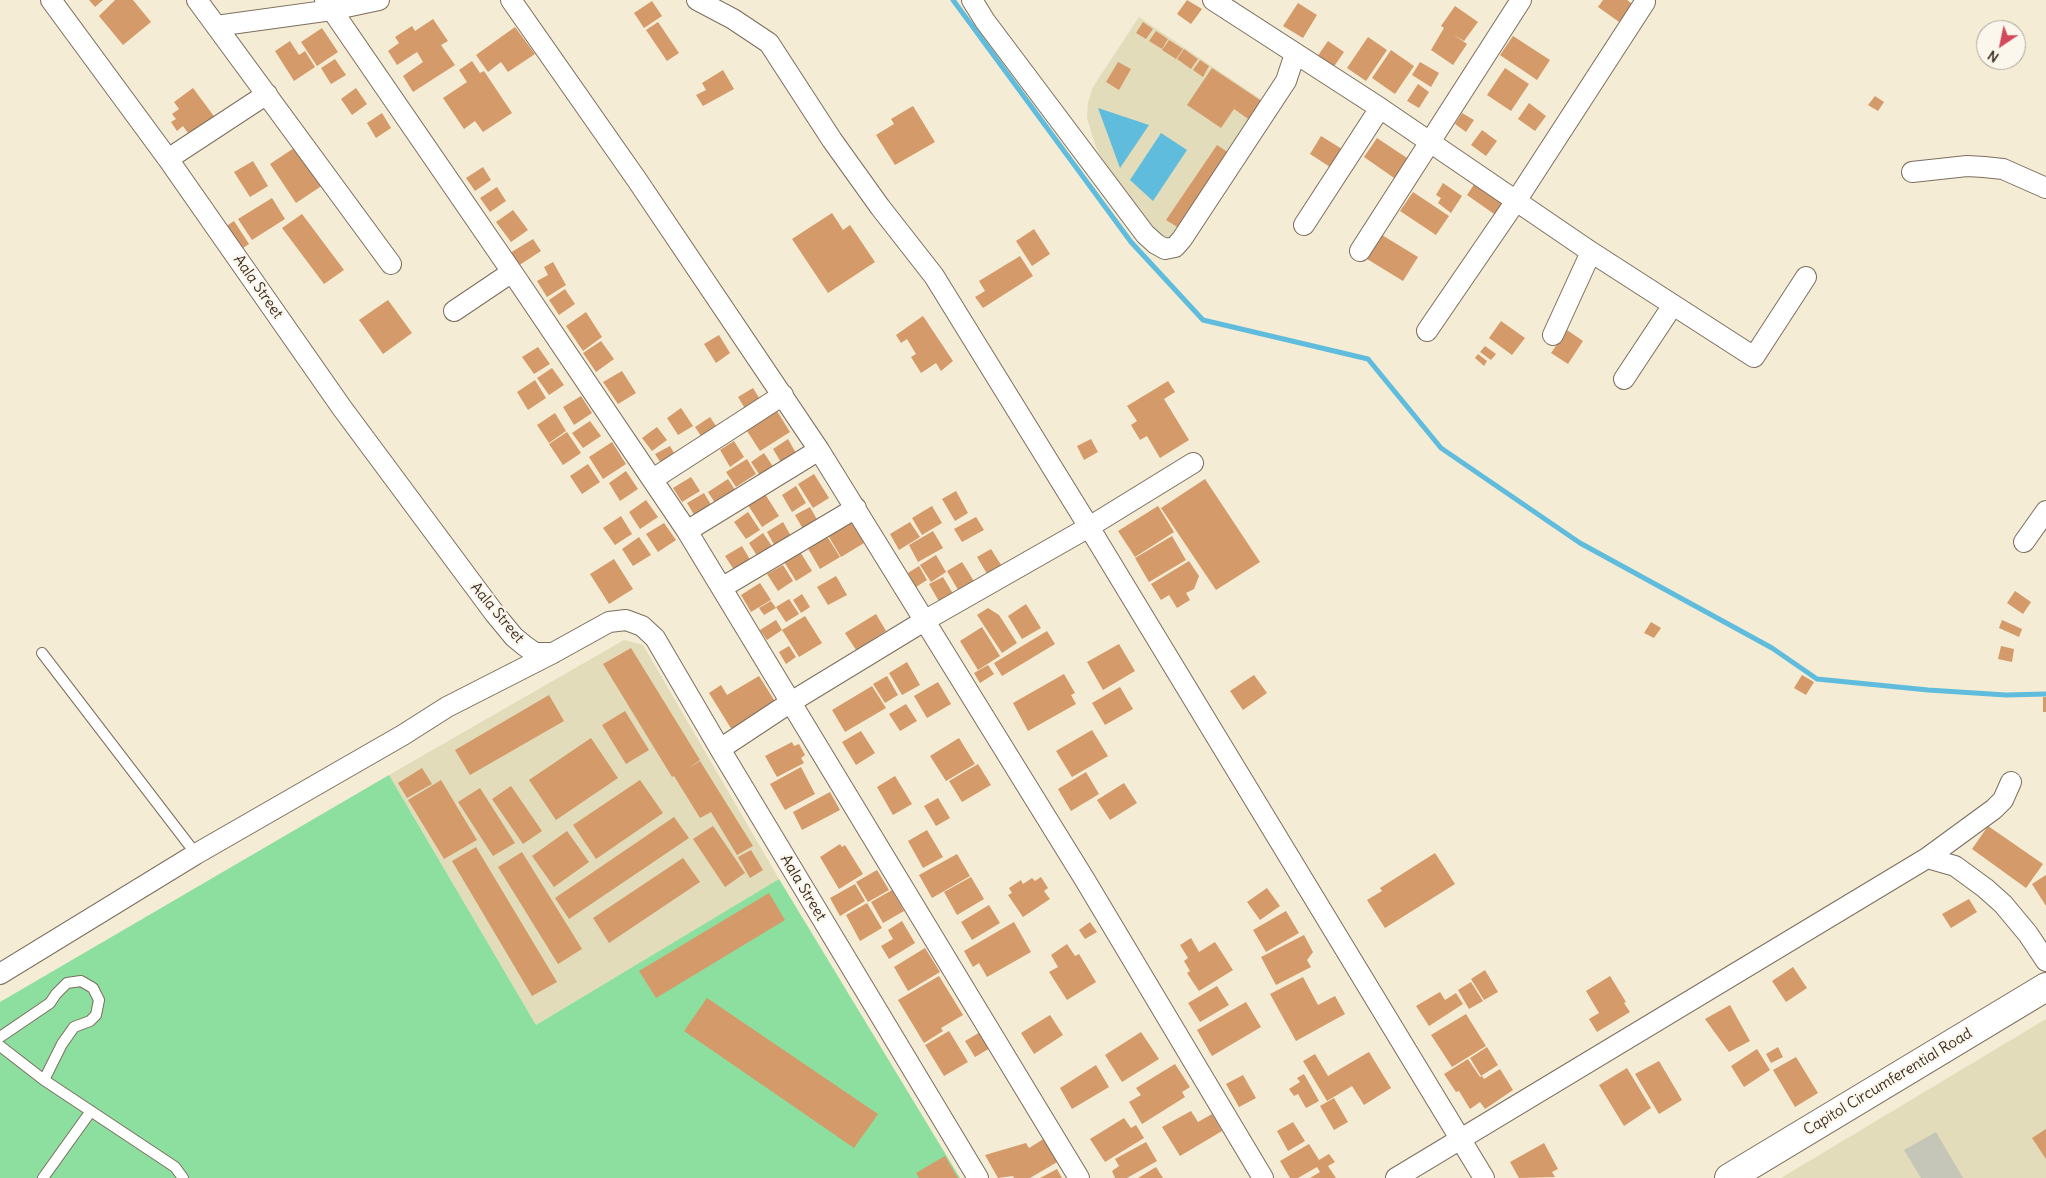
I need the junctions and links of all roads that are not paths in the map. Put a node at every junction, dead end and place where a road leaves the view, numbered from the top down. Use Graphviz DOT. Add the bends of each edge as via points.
graph roads {
  1 [pos="51,0"];
  2 [pos="197,0"];
  3 [pos="379,0"];
  4 [pos="511,0"];
  5 [pos="697,0"];
  6 [pos="972,0"];
  7 [pos="1213,0"];
  8 [pos="1521,0"];
  9 [pos="1645,2"];
  10 [pos="328,5"];
  11 [pos="216,26"];
  12 [pos="1296,54"];
  13 [pos="267,94"];
  14 [pos="1380,108"];
  15 [pos="1429,142"];
  16 [pos="168,159"];
  17 [pos="1912,172"];
  18 [pos="2046,188"];
  19 [pos="1516,201"];
  20 [pos="1304,225"];
  21 [pos="1360,251"];
  22 [pos="1592,252"];
  23 [pos="391,264"];
  24 [pos="512,272"];
  25 [pos="1806,277"];
  26 [pos="1673,305"];
  27 [pos="454,311"];
  28 [pos="1427,331"];
  29 [pos="1553,334"];
  30 [pos="1624,379"];
  31 [pos="783,395"];
  32 [pos="819,450"];
  33 [pos="1193,463"];
  34 [pos="653,479"];
  35 [pos="856,508"];
  36 [pos="2046,512"];
  37 [pos="1089,527"];
  38 [pos="687,531"];
  39 [pos="2024,542"];
  40 [pos="723,587"];
  41 [pos="924,621"];
  42 [pos="42,653"];
  43 [pos="553,653"];
  44 [pos="791,702"];
  45 [pos="720,750"];
  46 [pos="2011,782"];
  47 [pos="196,854"];
  48 [pos="1927,858"];
  49 [pos="2046,961"];
  50 [pos="0,974"];
  51 [pos="2046,987"];
  52 [pos="0,1037"];
  53 [pos="0,1046"];
  54 [pos="44,1080"];
  55 [pos="91,1111"];
  56 [pos="1460,1140"];
  57 [pos="43,1178"];
  58 [pos="183,1178"];
  59 [pos="978,1178"];
  60 [pos="1079,1178"];
  61 [pos="1263,1178"];
  62 [pos="1396,1178"];
  63 [pos="1484,1178"];
  64 [pos="1729,1178"];
  1 -- 16 [label="street, Aala Street"];
  2 -- 11 [label="street"];
  3 -- 10 [label="street"];
  4 -- 31 [label="street"];
  5 -- 37 [label="street" via="769,43 832,140 934,276"];
  6 -- 12 [label="street" via="1145,234 1165,249 1175,247 1182,239 1286,81"];
  7 -- 12 [label="street"];
  8 -- 15 [label="street"];
  9 -- 19 [label="street"];
  10 -- 11 [label="street"];
  10 -- 24 [label="street"];
  11 -- 13 [label="street"];
  12 -- 14 [label="street"];
  13 -- 16 [label="street"];
  13 -- 23 [label="street"];
  14 -- 15 [label="street"];
  14 -- 20 [label="street"];
  15 -- 19 [label="street"];
  15 -- 21 [label="street"];
  16 -- 43 [label="street, Aala Street" via="342,408 495,614 514,638 535,653"];
  17 -- 18 [label="street" via="1966,166 2003,169"];
  19 -- 22 [label="street"];
  19 -- 28 [label="street"];
  22 -- 26 [label="street"];
  22 -- 29 [label="street"];
  24 -- 27 [label="street"];
  24 -- 34 [label="street"];
  25 -- 26 [label="street" via="1754,357"];
  26 -- 30 [label="street"];
  31 -- 32 [label="street"];
  31 -- 34 [label="street"];
  32 -- 35 [label="street"];
  32 -- 38 [label="street"];
  33 -- 37 [label="street"];
  34 -- 38 [label="street"];
  35 -- 40 [label="street"];
  35 -- 41 [label="street"];
  36 -- 39 [label="street"];
  37 -- 41 [label="street"];
  37 -- 56 [label="street"];
  38 -- 40 [label="street"];
  40 -- 44 [label="street"];
  41 -- 44 [label="street"];
  41 -- 61 [label="street" via="1085,880"];
  42 -- 47 [label="lane"];
  43 -- 45 [label="street, Aala Street" via="609,622 626,620 642,626 654,638"];
  43 -- 47 [label="street" via="447,707 403,736"];
  44 -- 45 [label="street"];
  44 -- 60 [label="street"];
  45 -- 59 [label="street, Aala Street"];
  46 -- 48 [label="street" via="2003,800 1994,810"];
  47 -- 50 [label="street"];
  48 -- 49 [label="street" via="1955,866 1985,888 2003,904"];
  48 -- 56 [label="street"];
  51 -- 64 [label="main road, Capitol Circumferential Road"];
  52 -- 54 [label="lane" via="50,1004 67,983 81,981 93,988 99,1000 96,1015 74,1027"];
  53 -- 54 [label="lane"];
  54 -- 55 [label="lane"];
  55 -- 57 [label="lane"];
  55 -- 58 [label="lane" via="175,1167"];
  56 -- 62 [label="street"];
  56 -- 63 [label="street"];
}
